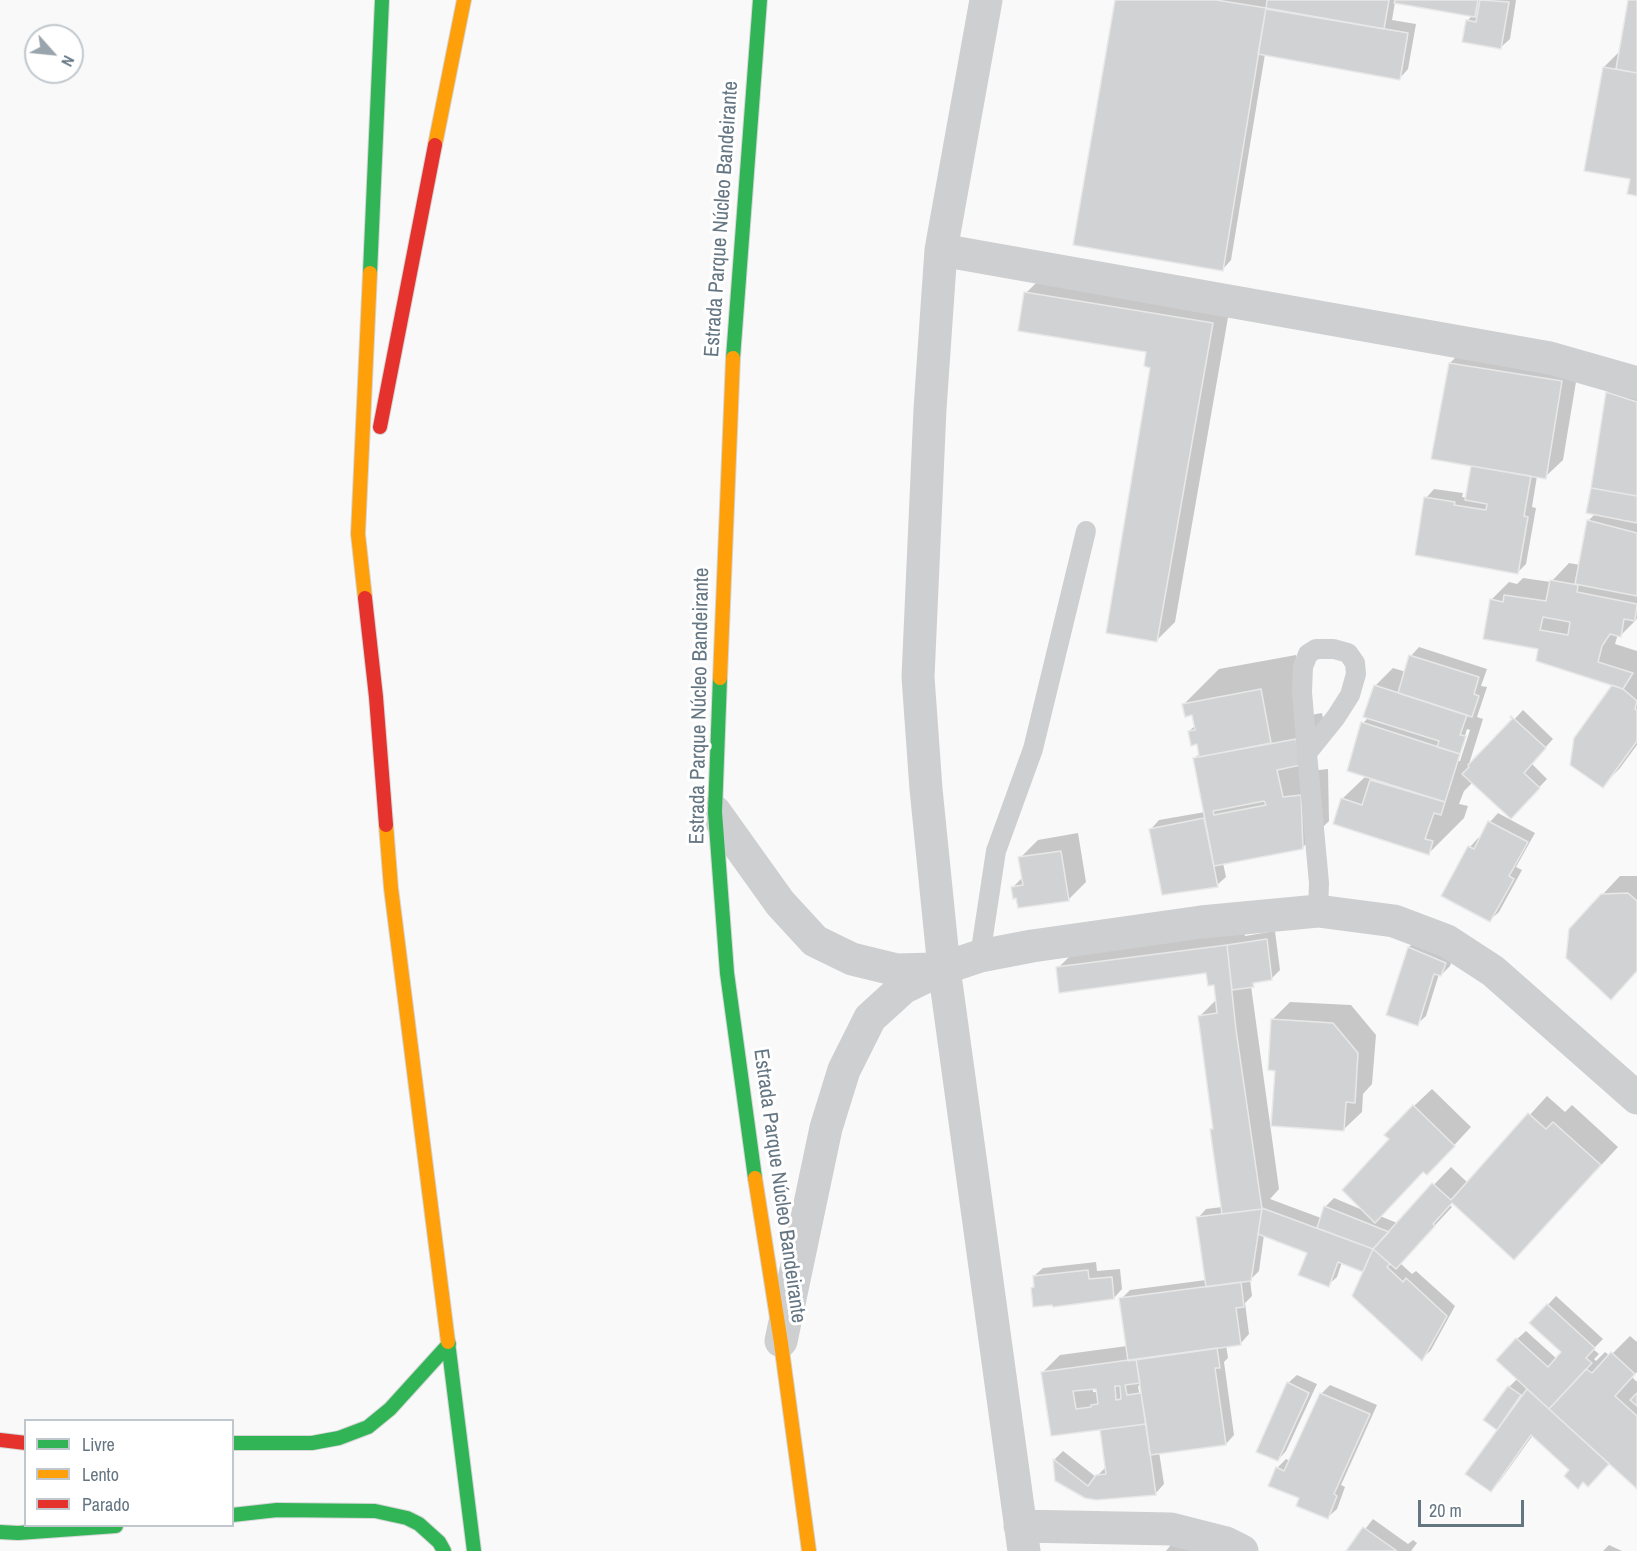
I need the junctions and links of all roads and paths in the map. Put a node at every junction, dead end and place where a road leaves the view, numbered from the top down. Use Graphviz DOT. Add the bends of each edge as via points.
graph roads {
  1 [pos="382,0"];
  2 [pos="464,0"];
  3 [pos="759,0"];
  4 [pos="986,0"];
  5 [pos="941,250"];
  6 [pos="1637,383"];
  7 [pos="1086,531"];
  8 [pos="358,534"];
  9 [pos="1307,753"];
  10 [pos="715,812"];
  11 [pos="1318,911"];
  12 [pos="980,956"];
  13 [pos="944,969"];
  14 [pos="1637,1098"];
  15 [pos="781,1343"];
  16 [pos="448,1344"];
  17 [pos="0,1440"];
  18 [pos="24,1443"];
  19 [pos="234,1443"];
  20 [pos="234,1515"];
  21 [pos="102,1527"];
  22 [pos="0,1532"];
  23 [pos="1022,1539"];
  24 [pos="444,1551"];
  25 [pos="474,1551"];
  26 [pos="809,1551"];
  27 [pos="1242,1551"];
  1 -- 8 [label="main road"];
  2 -- 8 [label="main road"];
  3 -- 10 [label="main road, Estrada Parque Núcleo Bandeirante" via="733,363"];
  4 -- 5 [label="street"];
  5 -- 6 [label="street" via="1550,358"];
  5 -- 13 [label="street" via="918,677"];
  7 -- 12 [label="lane" via="1033,749 996,851"];
  8 -- 16 [label="main road" via="391,888"];
  9 -- 9 [label="lane" via="1302,692 1305,660 1316,649 1348,653 1356,674 1350,695"];
  9 -- 11 [label="lane"];
  10 -- 13 [label="street" via="780,903 815,941 852,959 897,970"];
  10 -- 15 [label="main road, Estrada Parque Núcleo Bandeirante" via="727,973"];
  11 -- 12 [label="street" via="1190,923"];
  11 -- 14 [label="street" via="1394,921 1446,941 1493,970"];
  12 -- 13 [label="street"];
  13 -- 15 [label="street" via="903,988 870,1018 844,1070 826,1128"];
  13 -- 23 [label="street"];
  15 -- 26 [label="main road, Estrada Parque Núcleo Bandeirante"];
  16 -- 19 [label="main road" via="390,1409 368,1427 312,1443"];
  16 -- 25 [label="main road"];
  17 -- 18 [label="main road"];
  20 -- 24 [label="main road" via="276,1510 375,1511 419,1524"];
  21 -- 22 [label="main road"];
  23 -- 27 [label="street" via="1171,1529"];
}
